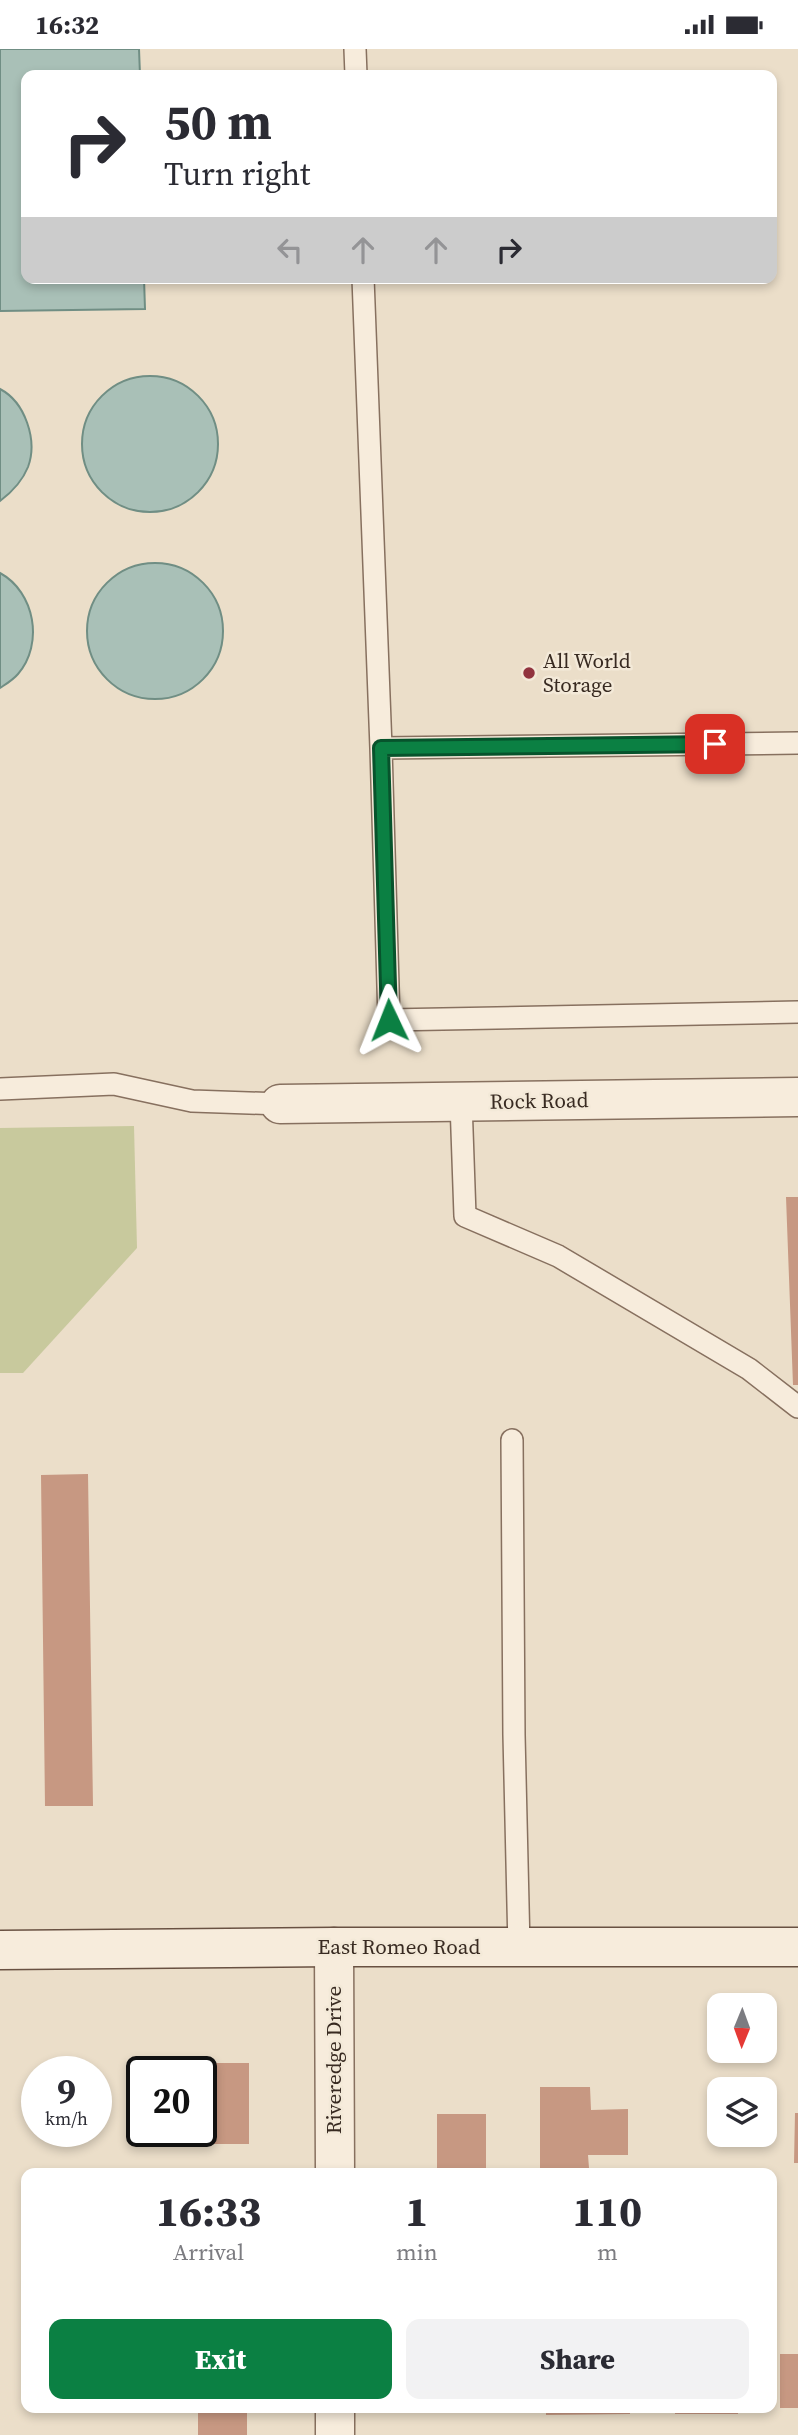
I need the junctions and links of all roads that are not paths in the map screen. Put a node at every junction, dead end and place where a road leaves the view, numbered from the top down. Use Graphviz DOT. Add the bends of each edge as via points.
graph roads {
  1 [pos="355,49"];
  2 [pos="356,70"];
  3 [pos="363,284"];
  4 [pos="798,743"];
  5 [pos="381,748"];
  6 [pos="798,1012"];
  7 [pos="0,1090"];
  8 [pos="798,1097"];
  9 [pos="461,1102"];
  10 [pos="280,1104"];
  11 [pos="798,1407"];
  12 [pos="512,1440"];
  13 [pos="334,1947"];
  14 [pos="519,1947"];
  15 [pos="798,1947"];
  16 [pos="0,1950"];
  17 [pos="335,2168"];
  18 [pos="335,2413"];
  19 [pos="335,2435"];
  1 -- 2 [label="lane"];
  3 -- 5 [label="lane"];
  4 -- 5 [label="lane"];
  5 -- 6 [label="lane" via="389,1020"];
  7 -- 10 [label="lane" via="114,1084 192,1101"];
  8 -- 9 [label="main road, Rock Road"];
  9 -- 10 [label="main road, Rock Road"];
  9 -- 11 [label="lane" via="465,1216 558,1256 749,1369"];
  12 -- 14 [label="lane"];
  13 -- 14 [label="main road, East Romeo Road"];
  13 -- 16 [label="main road, East Romeo Road"];
  13 -- 17 [label="main road, Riveredge Drive"];
  14 -- 15 [label="main road, East Romeo Road"];
  18 -- 19 [label="main road"];
}
